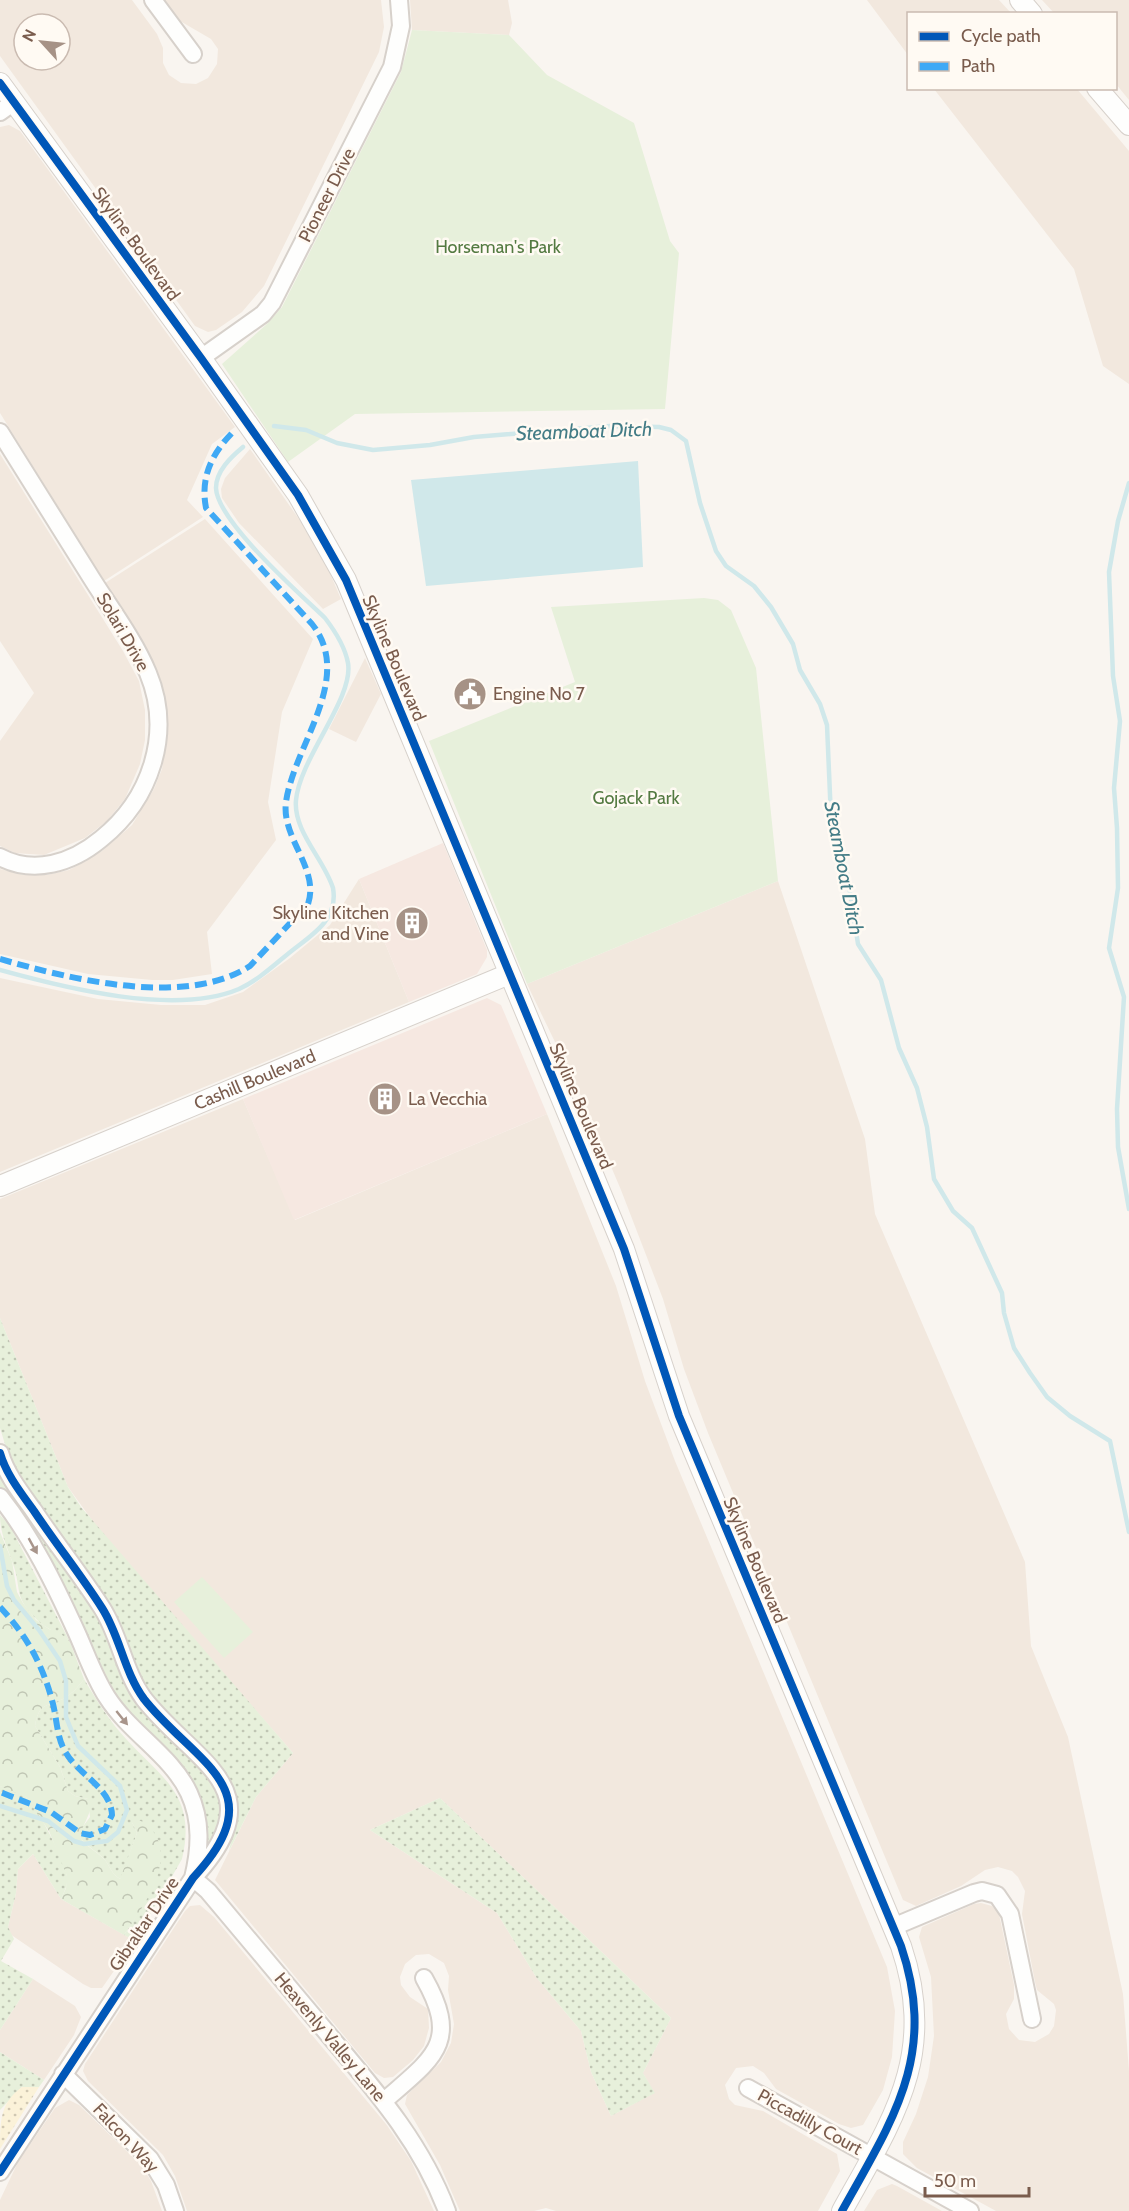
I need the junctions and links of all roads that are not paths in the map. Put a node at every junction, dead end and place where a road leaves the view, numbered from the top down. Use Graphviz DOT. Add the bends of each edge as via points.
graph roads {
  1 [pos="153,0"];
  2 [pos="399,0"];
  3 [pos="1020,0"];
  4 [pos="1030,12"];
  5 [pos="193,54"];
  6 [pos="0,83"];
  7 [pos="1100,90"];
  8 [pos="7,107"];
  9 [pos="1129,125"];
  10 [pos="201,358"];
  11 [pos="0,432"];
  12 [pos="0,857"];
  13 [pos="509,974"];
  14 [pos="0,1186"];
  15 [pos="0,1453"];
  16 [pos="0,1497"];
  17 [pos="193,1878"];
  18 [pos="893,1927"];
  19 [pos="424,1978"];
  20 [pos="1032,2019"];
  21 [pos="63,2074"];
  22 [pos="748,2088"];
  23 [pos="384,2101"];
  24 [pos="872,2157"];
  25 [pos="0,2172"];
  26 [pos="175,2211"];
  27 [pos="447,2211"];
  28 [pos="842,2211"];
  29 [pos="970,2211"];
  1 -- 5 [label="street"];
  2 -- 10 [label="street, Pioneer Drive" via="401,26 392,67 272,303 263,314"];
  3 -- 4 [label="street"];
  6 -- 8 [label="street, Skyline Boulevard"];
  7 -- 9 [label="street"];
  8 -- 10 [label="street, Skyline Boulevard"];
  10 -- 13 [label="street, Skyline Boulevard" via="298,495 336,560"];
  11 -- 12 [label="street, Solari Drive" via="138,653 156,695 159,720 150,773 131,811 115,828 61,862 30,867"];
  13 -- 14 [label="street, Cashill Boulevard"];
  13 -- 18 [label="street, Skyline Boulevard" via="628,1258 679,1416"];
  15 -- 17 [label="street, Gibraltar Drive" via="20,1491 103,1609 136,1686 155,1711 207,1762 222,1784 227,1801 226,1833 219,1848"];
  16 -- 17 [label="street, Gibraltar Drive, one-way" via="43,1564 105,1695 132,1730 178,1773 186,1788 198,1831"];
  17 -- 21 [label="street, Gibraltar Drive"];
  17 -- 23 [label="street, Heavenly Valley Lane"];
  18 -- 20 [label="street" via="974,1893 997,1895 1010,1914"];
  18 -- 24 [label="street, Skyline Boulevard" via="909,1968 914,2000 914,2053 900,2102"];
  19 -- 23 [label="street" via="442,2014 441,2034 424,2065"];
  21 -- 25 [label="street, Gibraltar Drive"];
  21 -- 26 [label="street, Falcon Way" via="150,2159 166,2185"];
  22 -- 24 [label="street, Piccadilly Court"];
  23 -- 27 [label="street, Heavenly Valley Lane" via="418,2149"];
  24 -- 28 [label="street, Skyline Boulevard"];
  24 -- 29 [label="street, Piccadilly Court"];
}
